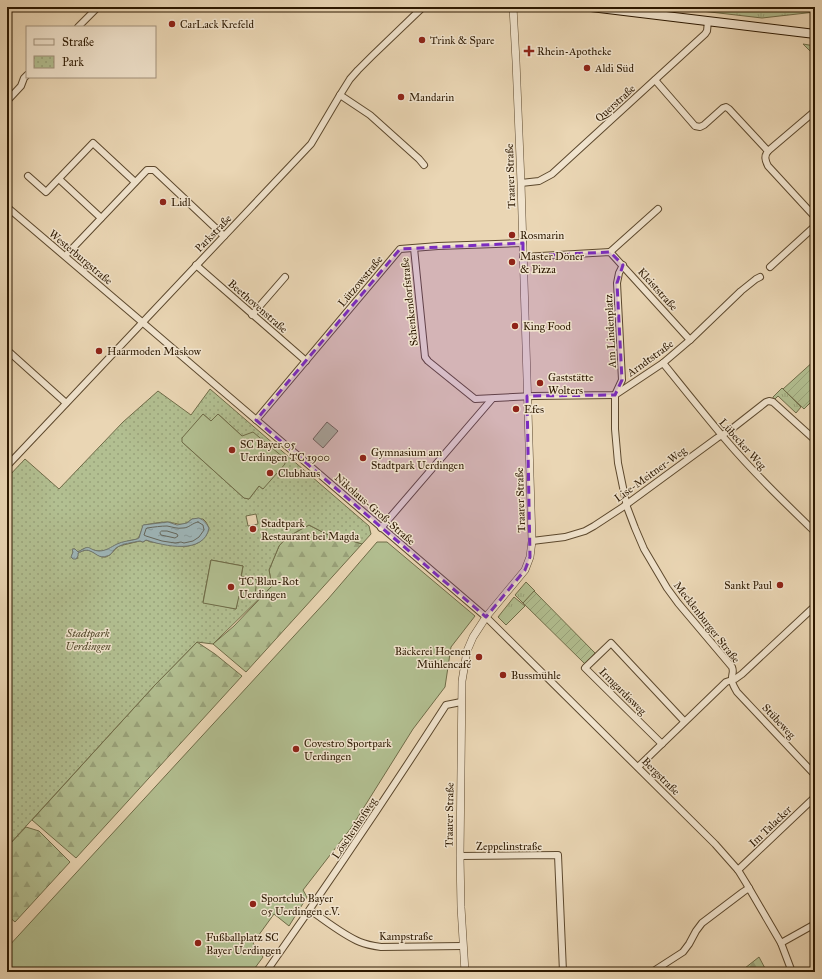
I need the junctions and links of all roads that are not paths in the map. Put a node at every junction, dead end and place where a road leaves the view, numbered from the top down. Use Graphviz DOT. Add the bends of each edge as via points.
graph roads {
  1 [pos="98,7"];
  2 [pos="423,7"];
  3 [pos="513,7"];
  4 [pos="591,7"];
  5 [pos="708,21"];
  6 [pos="79,26"];
  7 [pos="815,34"];
  8 [pos="26,76"];
  9 [pos="655,80"];
  10 [pos="340,95"];
  11 [pos="7,101"];
  12 [pos="815,111"];
  13 [pos="768,151"];
  14 [pos="424,165"];
  15 [pos="28,176"];
  16 [pos="59,179"];
  17 [pos="135,182"];
  18 [pos="521,183"];
  19 [pos="7,207"];
  20 [pos="658,209"];
  21 [pos="815,217"];
  22 [pos="101,218"];
  23 [pos="815,226"];
  24 [pos="224,236"];
  25 [pos="523,243"];
  26 [pos="414,248"];
  27 [pos="610,252"];
  28 [pos="68,253"];
  29 [pos="524,256"];
  30 [pos="196,265"];
  31 [pos="623,265"];
  32 [pos="770,268"];
  33 [pos="760,277"];
  34 [pos="285,278"];
  35 [pos="252,315"];
  36 [pos="142,322"];
  37 [pos="690,340"];
  38 [pos="7,350"];
  39 [pos="306,361"];
  40 [pos="663,363"];
  41 [pos="615,395"];
  42 [pos="527,397"];
  43 [pos="492,399"];
  44 [pos="66,403"];
  45 [pos="256,420"];
  46 [pos="722,435"];
  47 [pos="815,440"];
  48 [pos="7,466"];
  49 [pos="627,504"];
  50 [pos="381,528"];
  51 [pos="815,532"];
  52 [pos="532,541"];
  53 [pos="815,606"];
  54 [pos="486,617"];
  55 [pos="732,680"];
  56 [pos="461,702"];
  57 [pos="684,721"];
  58 [pos="662,744"];
  59 [pos="638,768"];
  60 [pos="815,775"];
  61 [pos="815,797"];
  62 [pos="460,856"];
  63 [pos="738,870"];
  64 [pos="750,888"];
  65 [pos="310,910"];
  66 [pos="815,924"];
  67 [pos="781,944"];
  68 [pos="463,946"];
  69 [pos="266,972"];
  70 [pos="465,972"];
  71 [pos="563,972"];
  72 [pos="652,972"];
  73 [pos="792,972"];
  1 -- 6 [label="street"];
  2 -- 10 [label="street, Parkstraße" via="358,70"];
  3 -- 18 [label="street, Traarer Straße"];
  4 -- 5 [label="main road"];
  5 -- 7 [label="main road"];
  5 -- 9 [label="street, Querstraße" via="705,34"];
  8 -- 11 [label="street" via="21,86"];
  9 -- 13 [label="street" via="695,126 704,125 723,108 729,108"];
  9 -- 18 [label="street, Querstraße" via="552,174 539,181"];
  10 -- 14 [label="street" via="370,115"];
  10 -- 24 [label="street, Parkstraße" via="311,144"];
  12 -- 13 [label="street"];
  13 -- 21 [label="street" via="765,154 768,166"];
  15 -- 16 [label="street" via="46,192"];
  16 -- 17 [label="street" via="93,143"];
  16 -- 22 [label="street"];
  17 -- 22 [label="street"];
  17 -- 24 [label="street" via="147,170 154,170"];
  18 -- 25 [label="street, Traarer Straße"];
  19 -- 36 [label="street, Westerburgstraße"];
  20 -- 27 [label="street"];
  22 -- 28 [label="street"];
  23 -- 32 [label="street"];
  24 -- 30 [label="street, Parkstraße"];
  25 -- 26 [label="street, Lützowstraße"];
  25 -- 29 [label="street, Traarer Straße"];
  26 -- 39 [label="street, Lützowstraße" via="400,249"];
  26 -- 43 [label="street, Schenkendorfstraße" via="425,357 475,399"];
  27 -- 29 [label="street"];
  27 -- 31 [label="street, Kleiststraße"];
  29 -- 42 [label="street, Traarer Straße"];
  30 -- 35 [label="street, Beethovenstraße"];
  30 -- 36 [label="street, Parkstraße"];
  31 -- 37 [label="street, Kleiststraße"];
  31 -- 41 [label="street, Am Lindenplatz" via="617,283 622,380"];
  33 -- 37 [label="street, Arndtstraße" via="741,291"];
  34 -- 35 [label="street"];
  35 -- 39 [label="street, Beethovenstraße"];
  36 -- 44 [label="street, Parkstraße"];
  36 -- 45 [label="street, Nikolaus-Groß-Straße"];
  37 -- 40 [label="street, Arndtstraße"];
  38 -- 44 [label="street"];
  39 -- 45 [label="street, Lützowstraße"];
  40 -- 41 [label="street, Arndtstraße"];
  40 -- 46 [label="street, Lübecker Weg"];
  41 -- 42 [label="street"];
  41 -- 49 [label="street, Mecklenburger Straße" via="618,463"];
  42 -- 43 [label="street, Schenkendorfstraße"];
  42 -- 52 [label="street, Traarer Straße"];
  43 -- 50 [label="street"];
  44 -- 48 [label="street, Parkstraße"];
  45 -- 50 [label="street, Nikolaus-Groß-Straße"];
  46 -- 47 [label="street, Lise-Meitner-Weg" via="769,400"];
  46 -- 49 [label="street, Lise-Meitner-Weg"];
  46 -- 51 [label="street, Lübecker Weg"];
  49 -- 52 [label="street, Lise-Meitner-Weg" via="585,531 565,537"];
  49 -- 55 [label="street, Mecklenburger Straße" via="644,549 663,582 732,667"];
  50 -- 54 [label="street, Nikolaus-Groß-Straße"];
  52 -- 54 [label="street, Traarer Straße" via="530,558 525,570"];
  53 -- 55 [label="street" via="742,674"];
  54 -- 56 [label="street, Traarer Straße" via="467,651"];
  54 -- 59 [label="street, Bergstraße"];
  55 -- 57 [label="street" via="726,682"];
  55 -- 60 [label="street, Stübeweg" via="737,692"];
  56 -- 62 [label="street, Traarer Straße"];
  56 -- 65 [label="street, Löschenhofweg" via="446,705"];
  57 -- 58 [label="street"];
  57 -- 58 [label="street, Irmgardisweg" via="611,644 585,668"];
  58 -- 59 [label="street"];
  59 -- 63 [label="street, Bergstraße"];
  61 -- 63 [label="street, Im Talacker"];
  62 -- 68 [label="street, Traarer Straße"];
  62 -- 71 [label="street, Zeppelinstraße" via="558,855"];
  63 -- 64 [label="street, Bergstraße"];
  64 -- 67 [label="street, Bergstraße"];
  64 -- 72 [label="street" via="702,923 682,952"];
  65 -- 68 [label="street, Kampstraße" via="347,935 370,945"];
  65 -- 69 [label="street, Löschenhofweg"];
  66 -- 67 [label="street"];
  67 -- 73 [label="street, Bergstraße"];
  68 -- 70 [label="street, Traarer Straße"];
}
